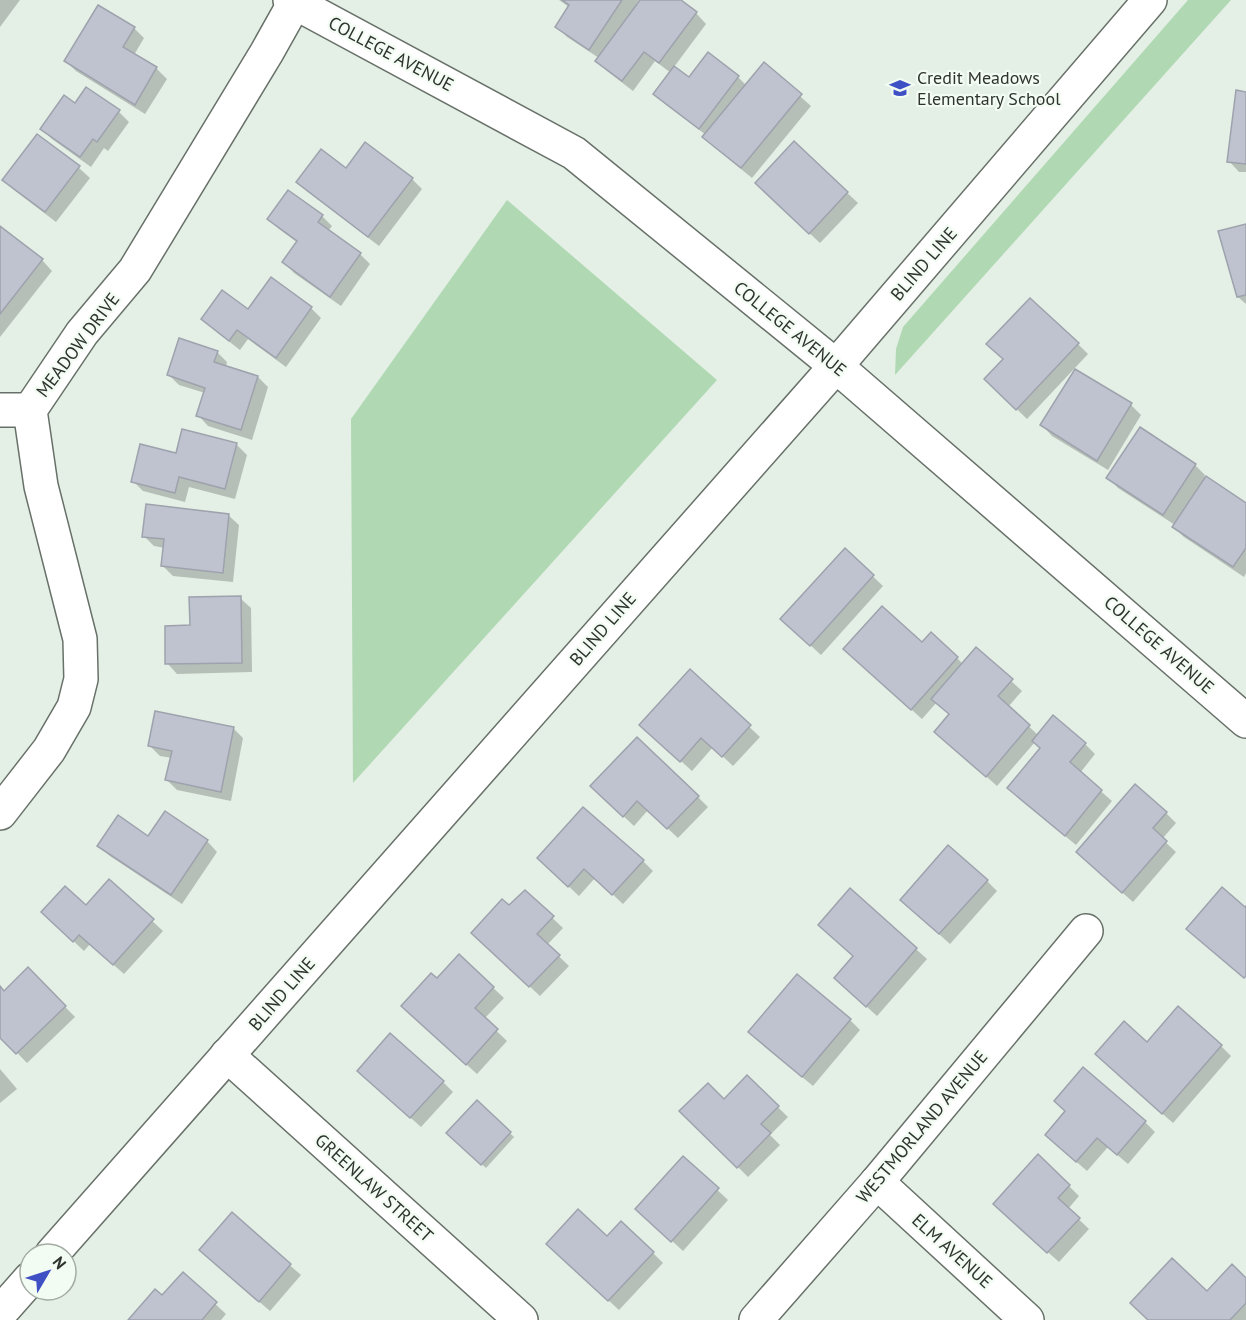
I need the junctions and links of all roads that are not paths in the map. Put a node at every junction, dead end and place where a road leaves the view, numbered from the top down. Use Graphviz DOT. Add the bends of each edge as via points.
graph roads {
  1 [pos="1150,0"];
  2 [pos="292,1"];
  3 [pos="836,366"];
  4 [pos="15,410"];
  5 [pos="1246,721"];
  6 [pos="0,813"];
  7 [pos="1086,931"];
  8 [pos="227,1056"];
  9 [pos="876,1182"];
  10 [pos="63,1242"];
  11 [pos="18,1293"];
  12 [pos="0,1313"];
  13 [pos="521,1320"];
  14 [pos="756,1320"];
  15 [pos="1027,1320"];
  1 -- 3 [label="street, BLIND LINE"];
  2 -- 3 [label="street, COLLEGE AVENUE" via="574,153"];
  2 -- 4 [label="street, MEADOW DRIVE" via="267,52 135,270"];
  3 -- 5 [label="street, COLLEGE AVENUE"];
  3 -- 8 [label="street, BLIND LINE"];
  4 -- 6 [label="street, MEADOW DRIVE" via="40,486 80,639 81,679 74,707 49,750"];
  7 -- 9 [label="street, WESTMORLAND AVENUE"];
  8 -- 10 [label="street, BLIND LINE"];
  8 -- 13 [label="street, GREENLAW STREET"];
  9 -- 14 [label="street, WESTMORLAND AVENUE"];
  9 -- 15 [label="street, ELM AVENUE"];
  11 -- 12 [label="street"];
}
